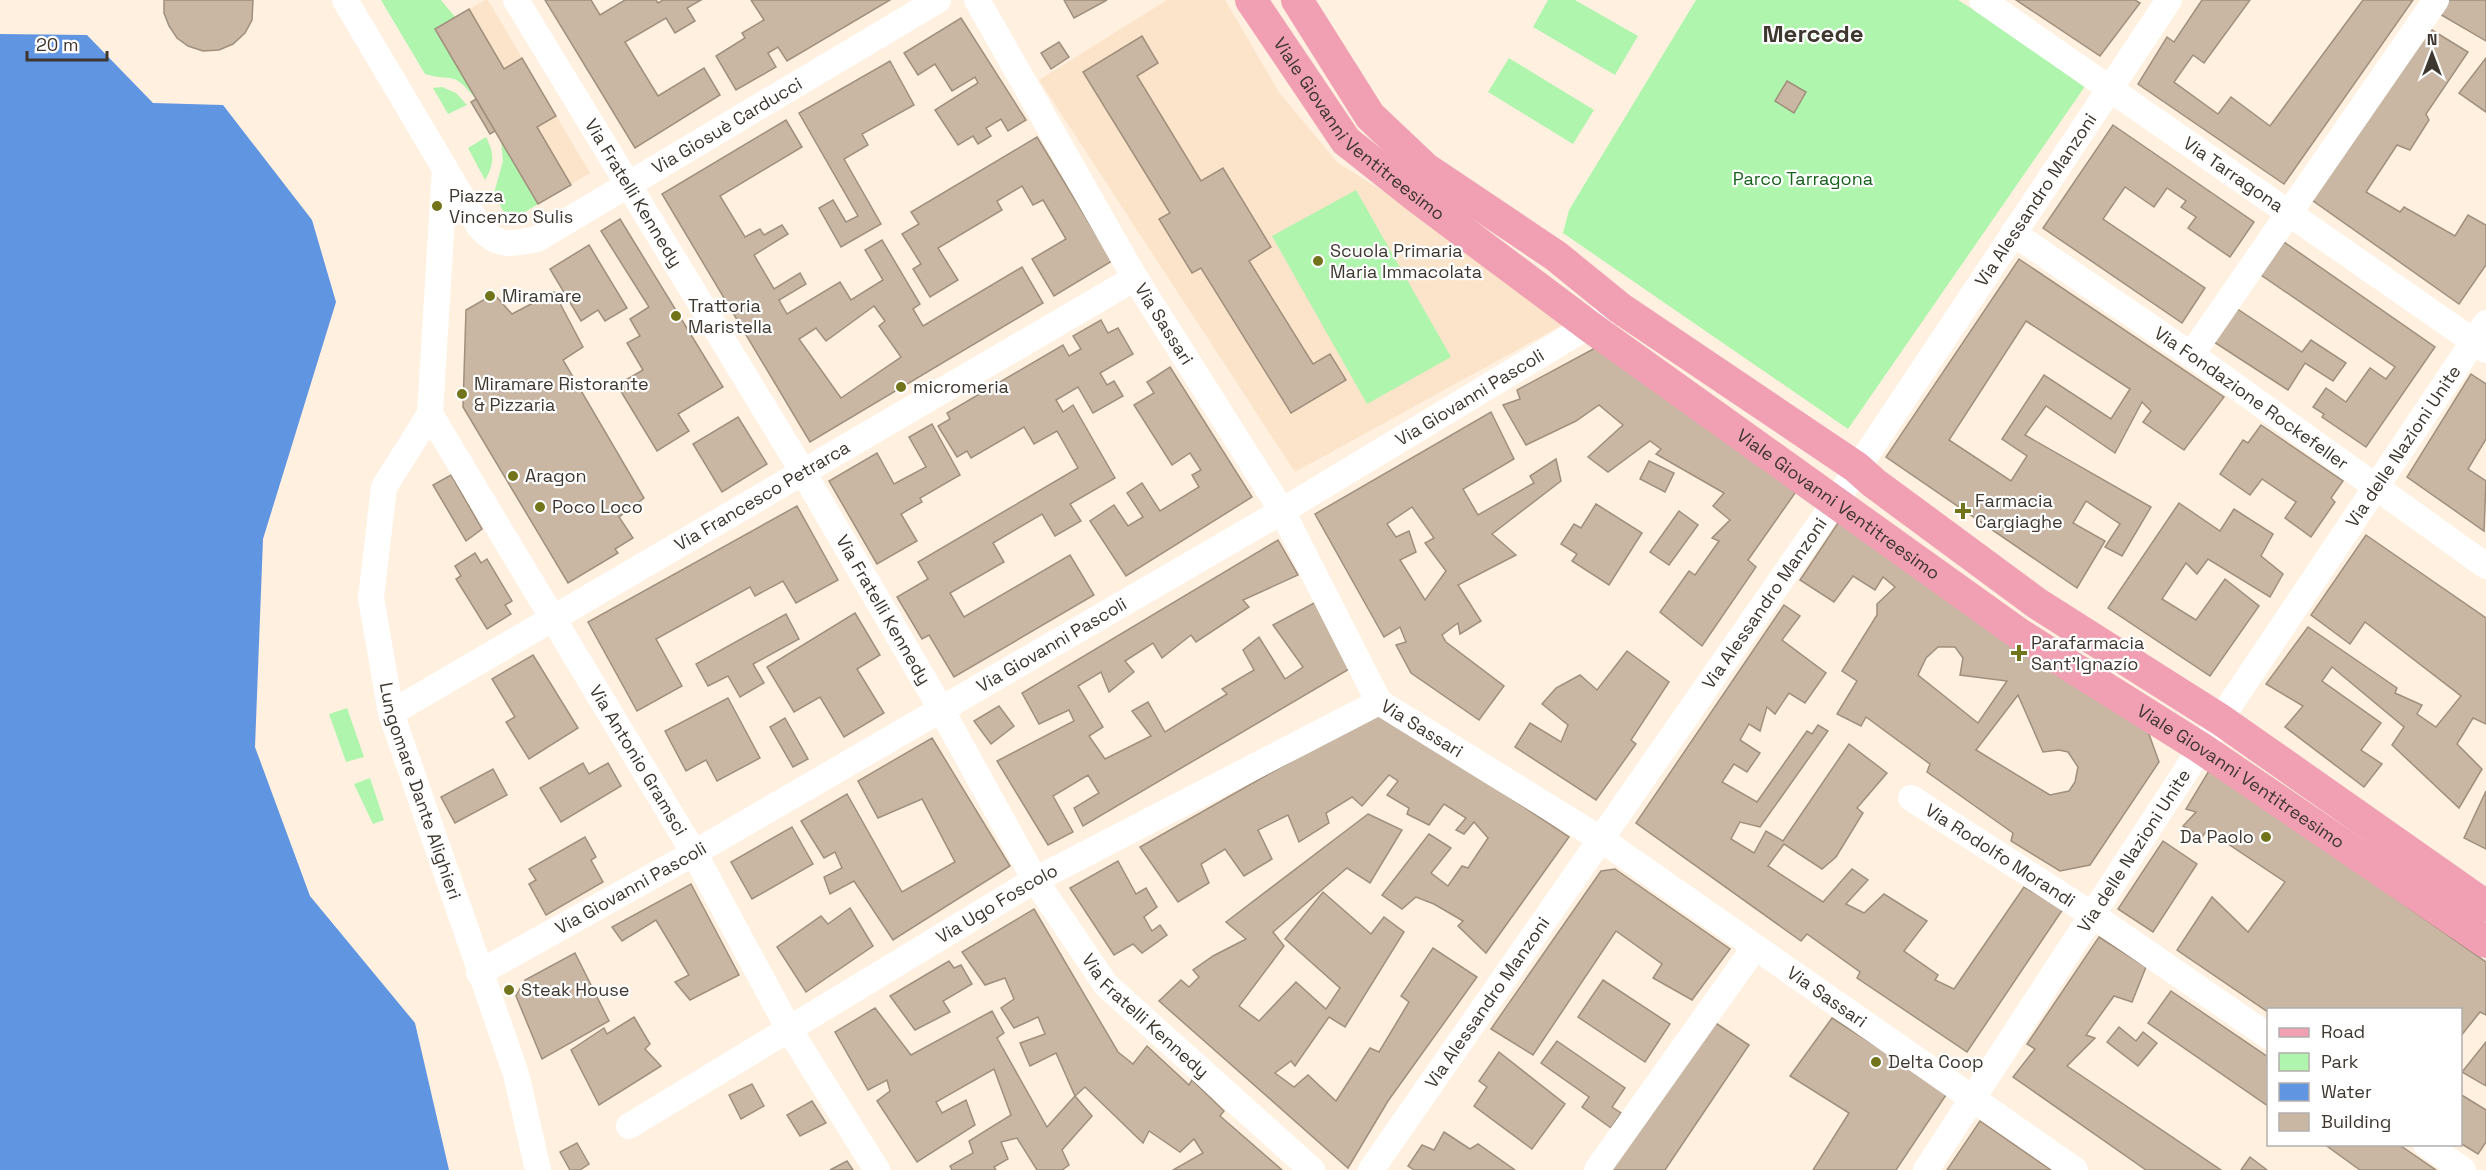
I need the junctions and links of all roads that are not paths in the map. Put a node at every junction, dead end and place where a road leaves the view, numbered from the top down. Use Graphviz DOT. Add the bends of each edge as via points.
graph roads {
  1 [pos="345,0"];
  2 [pos="516,0"];
  3 [pos="938,0"];
  4 [pos="976,0"];
  5 [pos="1251,0"];
  6 [pos="1297,0"];
  7 [pos="1982,0"];
  8 [pos="2169,0"];
  9 [pos="2436,0"];
  10 [pos="2109,87"];
  11 [pos="445,168"];
  12 [pos="628,185"];
  13 [pos="2288,211"];
  14 [pos="2013,233"];
  15 [pos="1135,279"];
  16 [pos="1620,308"];
  17 [pos="1589,326"];
  18 [pos="2482,338"];
  19 [pos="2191,355"];
  20 [pos="430,414"];
  21 [pos="1856,467"];
  22 [pos="803,472"];
  23 [pos="2376,487"];
  24 [pos="1835,502"];
  25 [pos="1282,511"];
  26 [pos="2486,566"];
  27 [pos="2038,604"];
  28 [pos="552,617"];
  29 [pos="2018,633"];
  30 [pos="1379,702"];
  31 [pos="941,709"];
  32 [pos="391,713"];
  33 [pos="2221,720"];
  34 [pos="2201,748"];
  35 [pos="1911,798"];
  36 [pos="1602,840"];
  37 [pos="694,853"];
  38 [pos="2404,866"];
  39 [pos="1035,880"];
  40 [pos="2486,906"];
  41 [pos="2091,914"];
  42 [pos="2486,942"];
  43 [pos="1755,947"];
  44 [pos="479,973"];
  45 [pos="790,1030"];
  46 [pos="2267,1035"];
  47 [pos="1972,1099"];
  48 [pos="629,1126"];
  49 [pos="2429,1146"];
  50 [pos="538,1170"];
  51 [pos="877,1170"];
  52 [pos="1312,1170"];
  53 [pos="1371,1170"];
  54 [pos="1597,1170"];
  55 [pos="1926,1170"];
  56 [pos="2075,1170"];
  57 [pos="2463,1170"];
  1 -- 11 [label="street"];
  2 -- 12 [label="street, Via Fratelli Kennedy"];
  3 -- 12 [label="street, Via Giosuè Carducci"];
  4 -- 15 [label="street, Via Sassari"];
  5 -- 17 [label="main road, Viale Giovanni Ventitreesimo" via="1346,141"];
  6 -- 16 [label="main road, Viale Giovanni Ventitreesimo" via="1370,116 1425,168 1556,256"];
  7 -- 10 [label="street, Via Tarragona"];
  8 -- 10 [label="street, Via Alessandro Manzoni"];
  9 -- 13 [label="street"];
  10 -- 13 [label="street, Via Tarragona"];
  10 -- 14 [label="street, Via Alessandro Manzoni"];
  11 -- 12 [label="street, Via Giosuè Carducci" via="490,239 510,244 537,239"];
  11 -- 20 [label="street"];
  12 -- 22 [label="street, Via Fratelli Kennedy"];
  13 -- 18 [label="street, Via Tarragona"];
  13 -- 19 [label="street"];
  14 -- 19 [label="street, Via Fondazione Rockefeller"];
  14 -- 21 [label="street, Via Alessandro Manzoni"];
  15 -- 22 [label="street, Via Francesco Petrarca"];
  15 -- 25 [label="street, Via Sassari"];
  16 -- 17 [label="street, Via Giovanni Pascoli"];
  16 -- 21 [label="main road, Viale Giovanni Ventitreesimo"];
  17 -- 24 [label="main road, Viale Giovanni Ventitreesimo"];
  17 -- 25 [label="street, Via Giovanni Pascoli"];
  18 -- 23 [label="street, Via delle Nazioni Unite"];
  19 -- 23 [label="street, Via Fondazione Rockefeller"];
  20 -- 28 [label="street, Via Antonio Gramsci"];
  20 -- 32 [label="street, Lungomare Dante Alighieri" via="384,487 375,549 371,598"];
  21 -- 24 [label="street, Via Alessandro Manzoni"];
  21 -- 27 [label="main road, Viale Giovanni Ventitreesimo"];
  22 -- 28 [label="street, Via Francesco Petrarca"];
  22 -- 31 [label="street, Via Fratelli Kennedy"];
  23 -- 26 [label="street, Via Fondazione Rockefeller"];
  23 -- 33 [label="street, Via delle Nazioni Unite"];
  24 -- 29 [label="main road, Viale Giovanni Ventitreesimo"];
  24 -- 36 [label="street, Via Alessandro Manzoni"];
  25 -- 30 [label="street, Via Sassari"];
  25 -- 31 [label="street, Via Giovanni Pascoli"];
  27 -- 29 [label="main road"];
  27 -- 33 [label="main road, Viale Giovanni Ventitreesimo"];
  28 -- 32 [label="street, Via Francesco Petrarca"];
  28 -- 37 [label="street, Via Antonio Gramsci"];
  29 -- 34 [label="main road, Viale Giovanni Ventitreesimo"];
  30 -- 36 [label="street, Via Sassari"];
  30 -- 39 [label="street, Via Ugo Foscolo"];
  31 -- 37 [label="street, Via Giovanni Pascoli"];
  31 -- 39 [label="street, Via Fratelli Kennedy"];
  32 -- 44 [label="street, Lungomare Dante Alighieri"];
  33 -- 34 [label="street, Via delle Nazioni Unite"];
  33 -- 38 [label="main road, Viale Giovanni Ventitreesimo"];
  34 -- 38 [label="main road, Viale Giovanni Ventitreesimo"];
  34 -- 41 [label="street, Via delle Nazioni Unite"];
  35 -- 41 [label="street, Via Rodolfo Morandi"];
  36 -- 43 [label="street, Via Sassari"];
  36 -- 53 [label="street, Via Alessandro Manzoni"];
  37 -- 44 [label="street, Via Giovanni Pascoli"];
  37 -- 45 [label="street, Via Antonio Gramsci"];
  38 -- 40 [label="main road, Viale Giovanni Ventitreesimo"];
  38 -- 42 [label="main road, Viale Giovanni Ventitreesimo"];
  39 -- 45 [label="street, Via Ugo Foscolo"];
  39 -- 52 [label="street, Via Fratelli Kennedy" via="1106,986"];
  41 -- 46 [label="street, Via Rodolfo Morandi"];
  41 -- 47 [label="street, Via delle Nazioni Unite"];
  43 -- 47 [label="street, Via Sassari"];
  43 -- 54 [label="street"];
  44 -- 50 [label="street, Lungomare Dante Alighieri" via="516,1074"];
  45 -- 48 [label="street, Via Ugo Foscolo"];
  45 -- 51 [label="street, Via Antonio Gramsci"];
  47 -- 55 [label="street, Via delle Nazioni Unite"];
  47 -- 56 [label="street, Via Sassari"];
  49 -- 57 [label="street"];
}
